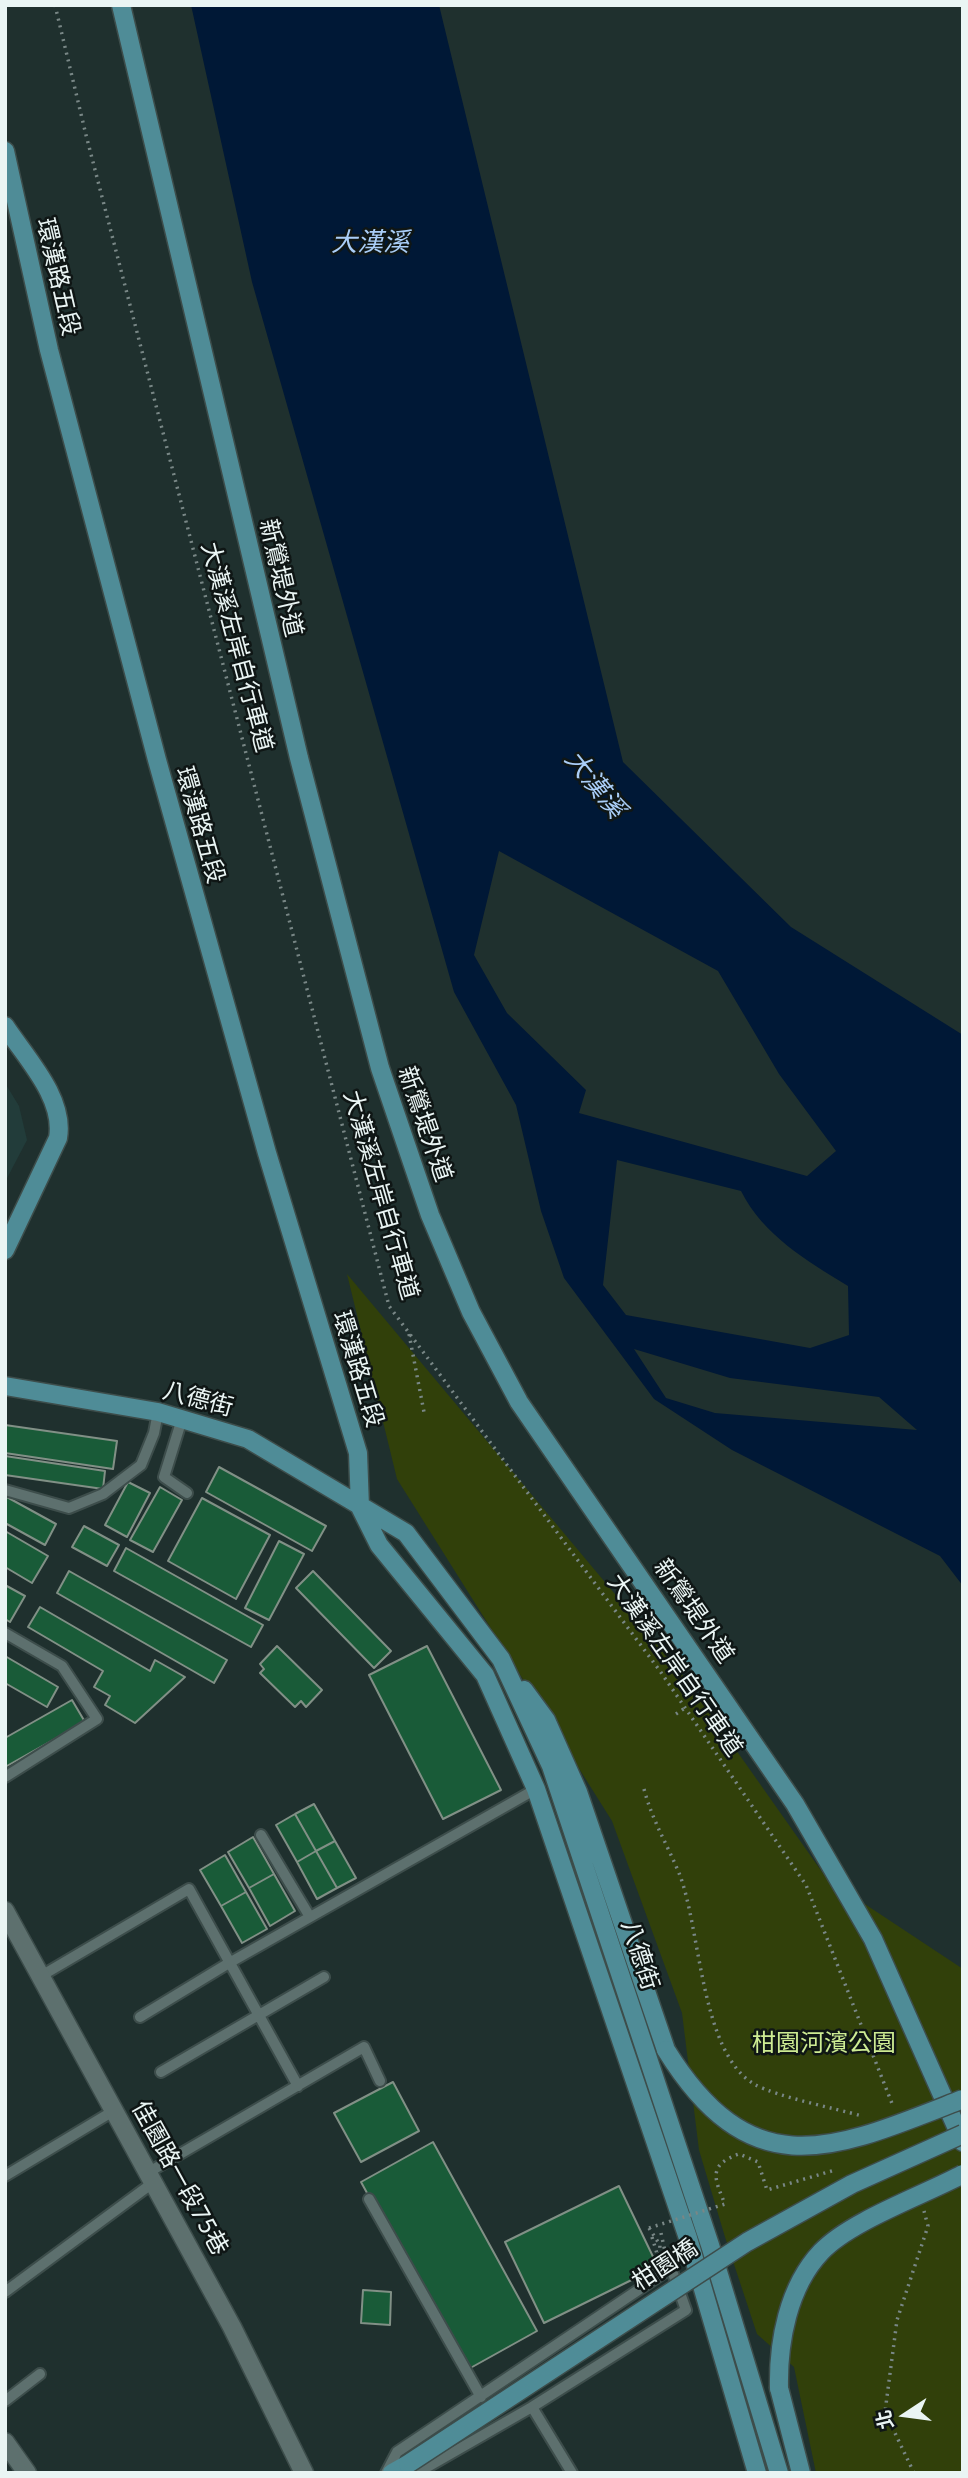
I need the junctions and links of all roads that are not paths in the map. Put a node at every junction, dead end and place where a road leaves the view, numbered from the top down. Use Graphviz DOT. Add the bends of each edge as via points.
graph roads {
  1 [pos="121,5"];
  2 [pos="5,151"];
  3 [pos="5,1026"];
  4 [pos="5,1250"];
  5 [pos="5,1386"];
  6 [pos="158,1412"];
  7 [pos="182,1419"];
  8 [pos="5,1490"];
  9 [pos="187,1493"];
  10 [pos="360,1507"];
  11 [pos="5,1633"];
  12 [pos="501,1660"];
  13 [pos="5,1777"];
  14 [pos="536,1789"];
  15 [pos="261,1835"];
  16 [pos="5,1912"];
  17 [pos="310,1917"];
  18 [pos="229,1963"];
  19 [pos="41,1976"];
  20 [pos="324,1977"];
  21 [pos="258,2015"];
  22 [pos="140,2017"];
  23 [pos="161,2072"];
  24 [pos="380,2081"];
  25 [pos="298,2086"];
  26 [pos="963,2099"];
  27 [pos="115,2110"];
  28 [pos="963,2134"];
  29 [pos="963,2142"];
  30 [pos="963,2174"];
  31 [pos="5,2176"];
  32 [pos="151,2177"];
  33 [pos="369,2199"];
  34 [pos="5,2292"];
  35 [pos="40,2374"];
  36 [pos="481,2397"];
  37 [pos="5,2401"];
  38 [pos="532,2407"];
  39 [pos="5,2442"];
  40 [pos="412,2468"];
  41 [pos="27,2473"];
  42 [pos="304,2473"];
  43 [pos="386,2473"];
  44 [pos="392,2473"];
  45 [pos="572,2473"];
  46 [pos="757,2473"];
  47 [pos="779,2473"];
  48 [pos="801,2473"];
  1 -- 29 [label="street, 新鶯堤外道" via="339,914 380,1068 430,1215 471,1312 519,1402 795,1804 867,1928"];
  2 -- 10 [label="street, 環漢路五段" via="49,350 157,761 267,1153 358,1453"];
  3 -- 4 [label="street" via="52,1097 60,1124 58,1138"];
  5 -- 6 [label="street, 八德街"];
  6 -- 7 [label="street, 八德街"];
  6 -- 8 [label="lane" via="141,1465 103,1494 69,1508"];
  7 -- 9 [label="lane" via="164,1477"];
  7 -- 10 [label="street, 八德街" via="248,1439"];
  10 -- 12 [label="street, 八德街" via="406,1533"];
  10 -- 14 [label="street, 八德街" via="379,1545 485,1675"];
  11 -- 13 [label="lane" via="62,1666 97,1719"];
  12 -- 26 [label="street, bridge" via="547,1720 578,1792 666,2050 688,2085 720,2117 744,2133 800,2148 863,2138"];
  12 -- 47 [label="street, 八德街" via="551,1766 710,2245"];
  14 -- 17 [label="lane"];
  14 -- 46 [label="street, 八德街" via="688,2238"];
  15 -- 17 [label="lane"];
  16 -- 19 [label="street, 佳園路一段75巷"];
  17 -- 18 [label="lane"];
  18 -- 19 [label="lane" via="189,1889"];
  18 -- 21 [label="lane"];
  18 -- 22 [label="lane"];
  19 -- 27 [label="street, 佳園路一段75巷"];
  20 -- 21 [label="lane"];
  21 -- 23 [label="lane"];
  21 -- 25 [label="lane"];
  24 -- 25 [label="lane" via="364,2047"];
  25 -- 32 [label="lane"];
  27 -- 31 [label="lane"];
  27 -- 32 [label="street, 佳園路一段75巷"];
  28 -- 40 [label="street, 柑園橋, bridge" via="852,2184 747,2242"];
  30 -- 48 [label="street, bridge" via="847,2232 821,2251 804,2276 786,2317 778,2362 779,2388"];
  32 -- 34 [label="lane"];
  32 -- 42 [label="street, 佳園路一段75巷"];
  33 -- 36 [label="lane"];
  35 -- 37 [label="lane"];
  36 -- 38 [label="lane" via="671,2268 686,2309"];
  36 -- 43 [label="lane" via="397,2452"];
  38 -- 40 [label="lane"];
  38 -- 45 [label="lane"];
  39 -- 41 [label="street"];
  40 -- 44 [label="street, 柑園橋"];
}
